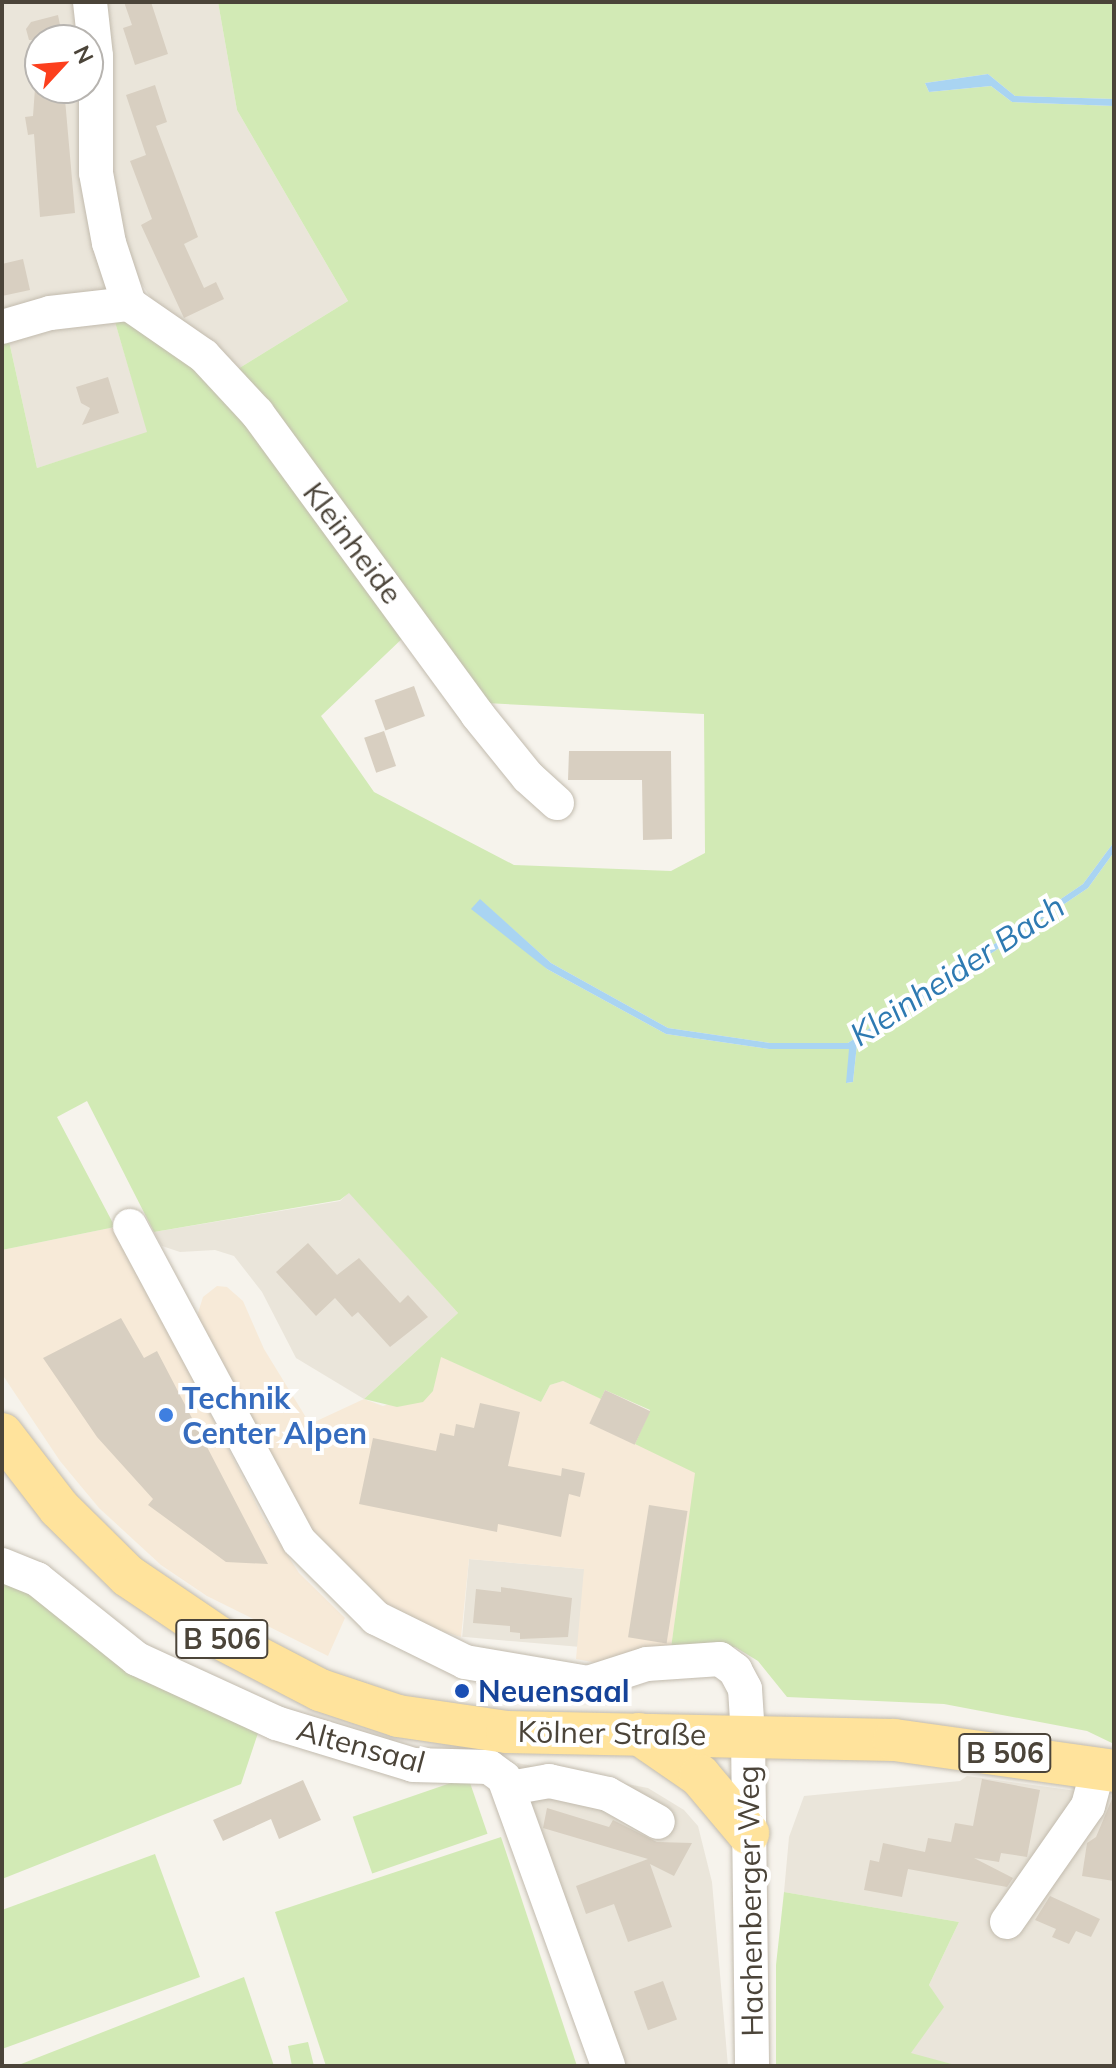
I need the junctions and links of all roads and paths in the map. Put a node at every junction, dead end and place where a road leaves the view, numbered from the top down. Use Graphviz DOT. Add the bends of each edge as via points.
graph roads {
  1 [pos="90,2"];
  2 [pos="129,304"];
  3 [pos="2,327"];
  4 [pos="557,803"];
  5 [pos="130,1226"];
  6 [pos="2,1434"];
  7 [pos="2,1565"];
  8 [pos="639,1734"];
  9 [pos="748,1735"];
  10 [pos="1106,1769"];
  11 [pos="510,1788"];
  12 [pos="658,1822"];
  13 [pos="748,1833"];
  14 [pos="1007,1922"];
  15 [pos="608,2066"];
  16 [pos="752,2066"];
  1 -- 2 [label="street" via="96,56 96,173 109,243"];
  2 -- 3 [label="street" via="50,313"];
  2 -- 4 [label="street, Kleinheide" via="229,378 477,714 528,777"];
  5 -- 9 [label="street, Kölner Straße" via="299,1541 376,1618 465,1662 588,1683 647,1664 720,1659 735,1670 745,1689"];
  6 -- 8 [label="main road, Kölner Straße / B 506" via="59,1508 128,1576 220,1638 320,1690 411,1718 507,1732"];
  7 -- 11 [label="street, Altensaal" via="37,1579 137,1659 276,1723 413,1765 489,1767"];
  8 -- 9 [label="main road, Kölner Straße / B 506"];
  8 -- 13 [label="main road" via="700,1776"];
  9 -- 10 [label="main road, Kölner Straße / B 506" via="894,1740"];
  9 -- 13 [label="street, Hachenberger Weg"];
  10 -- 14 [label="street" via="1088,1806"];
  11 -- 12 [label="street" via="549,1781 608,1794"];
  11 -- 15 [label="street"];
  13 -- 16 [label="street, Hachenberger Weg"];
}
